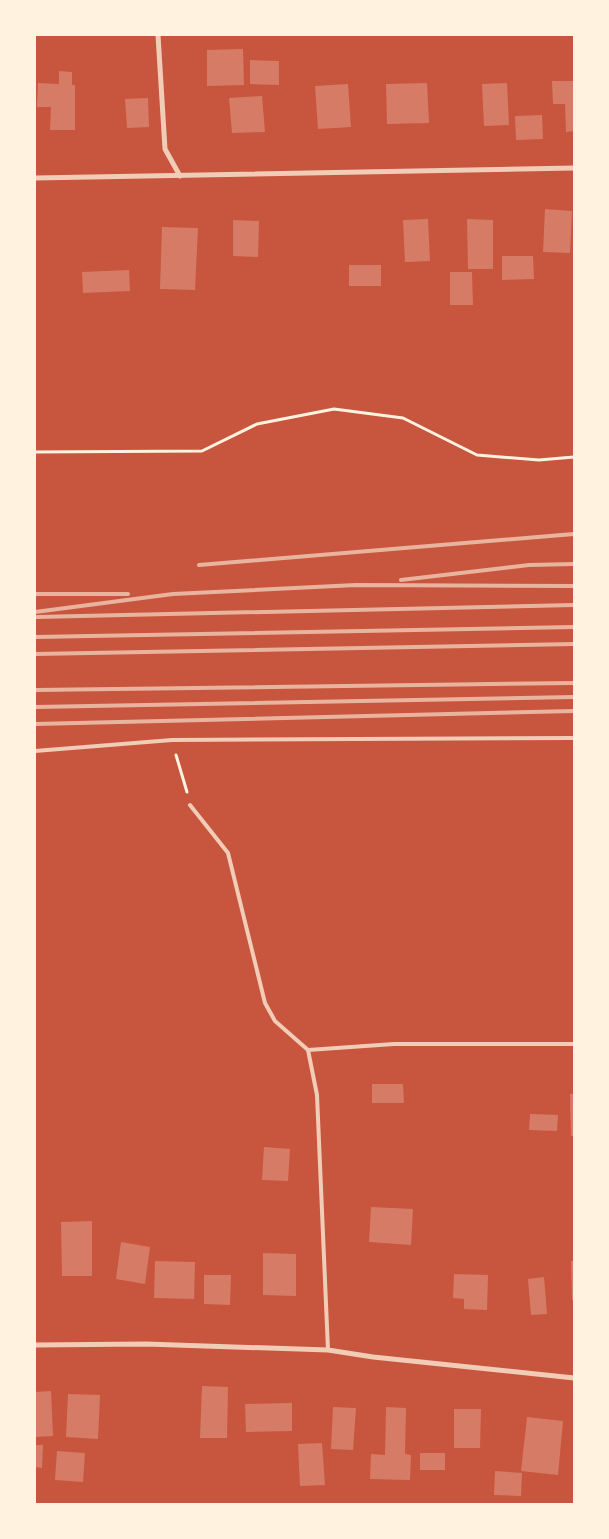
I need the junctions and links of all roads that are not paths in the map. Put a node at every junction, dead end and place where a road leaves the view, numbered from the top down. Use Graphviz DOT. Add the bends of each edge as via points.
graph roads {
  1 [pos="158,35"];
  2 [pos="574,168"];
  3 [pos="180,176"];
  4 [pos="35,178"];
  5 [pos="574,738"];
  6 [pos="35,751"];
  7 [pos="190,805"];
  8 [pos="574,1044"];
  9 [pos="308,1050"];
  10 [pos="35,1345"];
  11 [pos="328,1350"];
  12 [pos="574,1378"];
  1 -- 3 [label="street" via="165,148"];
  2 -- 3 [label="street"];
  3 -- 4 [label="street"];
  5 -- 6 [label="lane" via="172,740"];
  7 -- 9 [label="lane" via="228,853 265,1003 275,1021"];
  8 -- 9 [label="lane" via="394,1044"];
  9 -- 11 [label="lane" via="318,1095"];
  10 -- 11 [label="street" via="146,1344"];
  11 -- 12 [label="street"];
}
